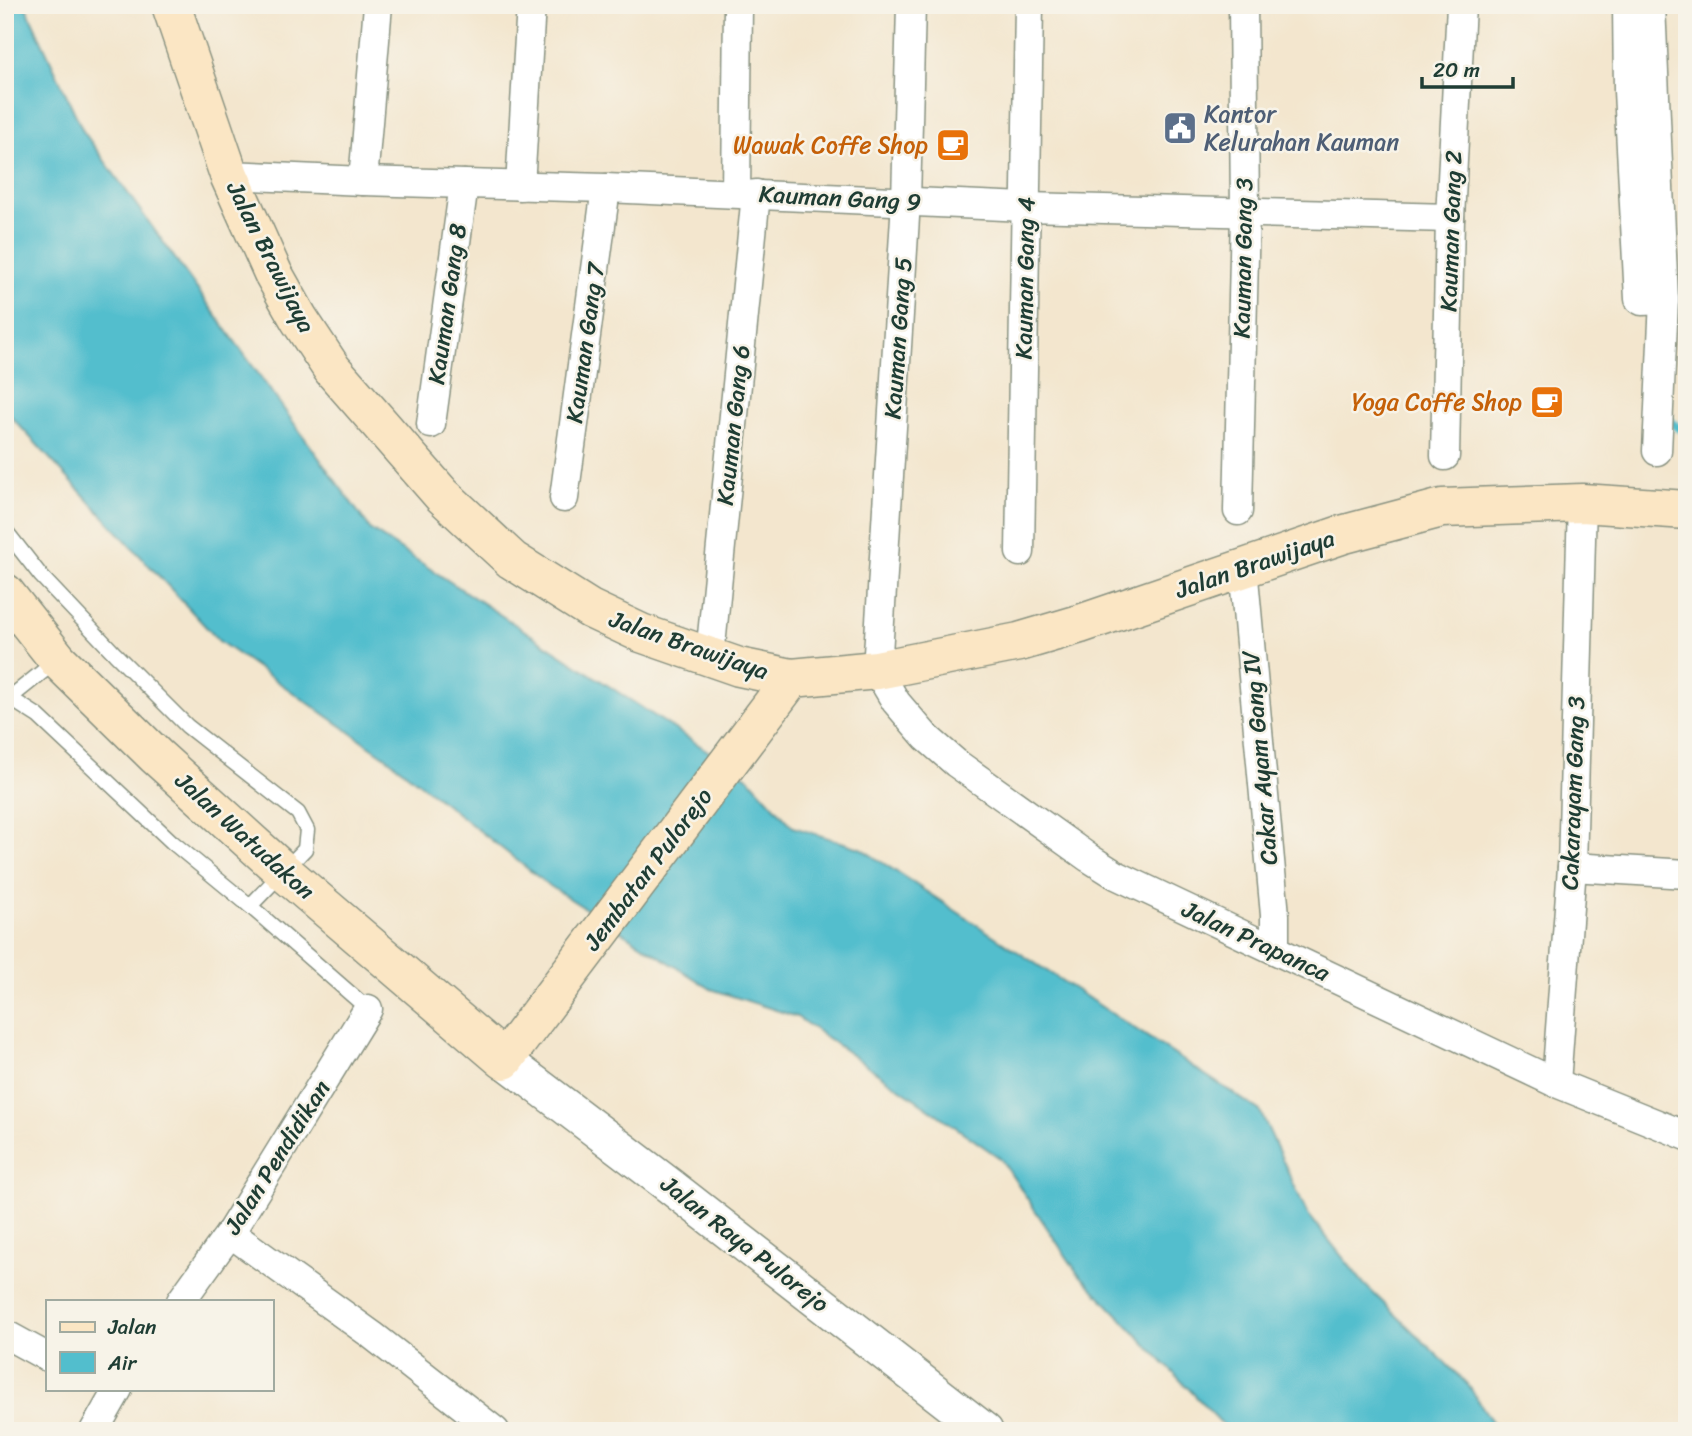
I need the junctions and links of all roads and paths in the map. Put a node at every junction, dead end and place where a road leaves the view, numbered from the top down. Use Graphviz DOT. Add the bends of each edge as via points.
graph roads {
  1 [pos="171,5"];
  2 [pos="377,5"];
  3 [pos="531,5"];
  4 [pos="738,5"];
  5 [pos="911,5"];
  6 [pos="1029,5"];
  7 [pos="1242,5"];
  8 [pos="1461,5"];
  9 [pos="1627,5"];
  10 [pos="1651,5"];
  11 [pos="1642,91"];
  12 [pos="229,175"];
  13 [pos="363,181"];
  14 [pos="464,184"];
  15 [pos="520,186"];
  16 [pos="606,188"];
  17 [pos="746,193"];
  18 [pos="906,201"];
  19 [pos="1026,207"];
  20 [pos="1245,213"];
  21 [pos="1450,218"];
  22 [pos="430,424"];
  23 [pos="1657,451"];
  24 [pos="1445,456"];
  25 [pos="564,498"];
  26 [pos="1582,503"];
  27 [pos="1687,510"];
  28 [pos="1238,511"];
  29 [pos="5,530"];
  30 [pos="1020,552"];
  31 [pos="1243,567"];
  32 [pos="5,593"];
  33 [pos="710,656"];
  34 [pos="58,660"];
  35 [pos="877,670"];
  36 [pos="792,678"];
  37 [pos="8,696"];
  38 [pos="1572,867"];
  39 [pos="284,873"];
  40 [pos="1687,874"];
  41 [pos="250,906"];
  42 [pos="1275,949"];
  43 [pos="368,1009"];
  44 [pos="504,1060"];
  45 [pos="1556,1083"];
  46 [pos="1687,1136"];
  47 [pos="230,1233"];
  48 [pos="182,1300"];
  49 [pos="5,1334"];
  50 [pos="46,1356"];
  51 [pos="113,1390"];
  52 [pos="94,1431"];
  53 [pos="495,1431"];
  54 [pos="985,1431"];
  1 -- 12 [label="main road, Jalan Brawijaya"];
  2 -- 13 [label="street"];
  3 -- 15 [label="street"];
  4 -- 17 [label="street, Kauman Gang 6"];
  5 -- 18 [label="street, Kauman Gang 5"];
  6 -- 19 [label="street, Kauman Gang 4"];
  7 -- 20 [label="street, Kauman Gang 3"];
  8 -- 21 [label="street, Kauman Gang 2"];
  9 -- 11 [label="street"];
  10 -- 11 [label="street"];
  11 -- 23 [label="street" via="1639,299 1655,301"];
  12 -- 13 [label="street, Kauman Gang 9"];
  12 -- 33 [label="main road, Jalan Brawijaya" via="273,273 332,369 442,495 512,560 548,585 641,633"];
  13 -- 14 [label="street, Kauman Gang 9"];
  14 -- 15 [label="street, Kauman Gang 9"];
  14 -- 22 [label="street, Kauman Gang 8"];
  15 -- 16 [label="street, Kauman Gang 9"];
  16 -- 17 [label="street, Kauman Gang 9"];
  16 -- 25 [label="street, Kauman Gang 7"];
  17 -- 18 [label="street, Kauman Gang 9"];
  17 -- 33 [label="street, Kauman Gang 6"];
  18 -- 19 [label="street, Kauman Gang 9"];
  18 -- 35 [label="street, Kauman Gang 5"];
  19 -- 20 [label="street, Kauman Gang 9"];
  19 -- 30 [label="street, Kauman Gang 4"];
  20 -- 21 [label="street, Kauman Gang 9"];
  20 -- 28 [label="street, Kauman Gang 3"];
  21 -- 24 [label="street, Kauman Gang 2"];
  26 -- 27 [label="main road, Jalan Brawijaya"];
  26 -- 31 [label="main road, Jalan Brawijaya" via="1442,508 1341,534"];
  26 -- 38 [label="street, Cakarayam Gang 3"];
  29 -- 39 [label="lane" via="41,576 187,726 298,813 306,830 305,849"];
  31 -- 35 [label="main road, Jalan Brawijaya" via="1019,642"];
  31 -- 42 [label="street, Cakar Ayam Gang IV"];
  32 -- 34 [label="main road, Jalan Watudakon"];
  33 -- 36 [label="main road, Jalan Brawijaya"];
  34 -- 37 [label="lane"];
  34 -- 39 [label="main road, Jalan Watudakon"];
  35 -- 36 [label="main road, Jalan Brawijaya"];
  35 -- 42 [label="street, Jalan Prapanca" via="895,702 926,737 1089,858 1148,892"];
  36 -- 44 [label="main road, Jembatan Pulorejo"];
  37 -- 41 [label="lane" via="38,716 172,842"];
  38 -- 40 [label="street"];
  38 -- 45 [label="street, Cakarayam Gang 3"];
  39 -- 41 [label="lane"];
  39 -- 44 [label="main road, Jalan Watudakon"];
  41 -- 43 [label="lane"];
  42 -- 45 [label="street, Jalan Prapanca"];
  43 -- 47 [label="street, Jalan Pendidikan"];
  44 -- 54 [label="street, Jalan Raya Pulorejo"];
  45 -- 46 [label="street, Jalan Prapanca"];
  47 -- 48 [label="street, Jalan Pendidikan"];
  47 -- 53 [label="street"];
  49 -- 50 [label="street"];
  51 -- 52 [label="street"];
}
